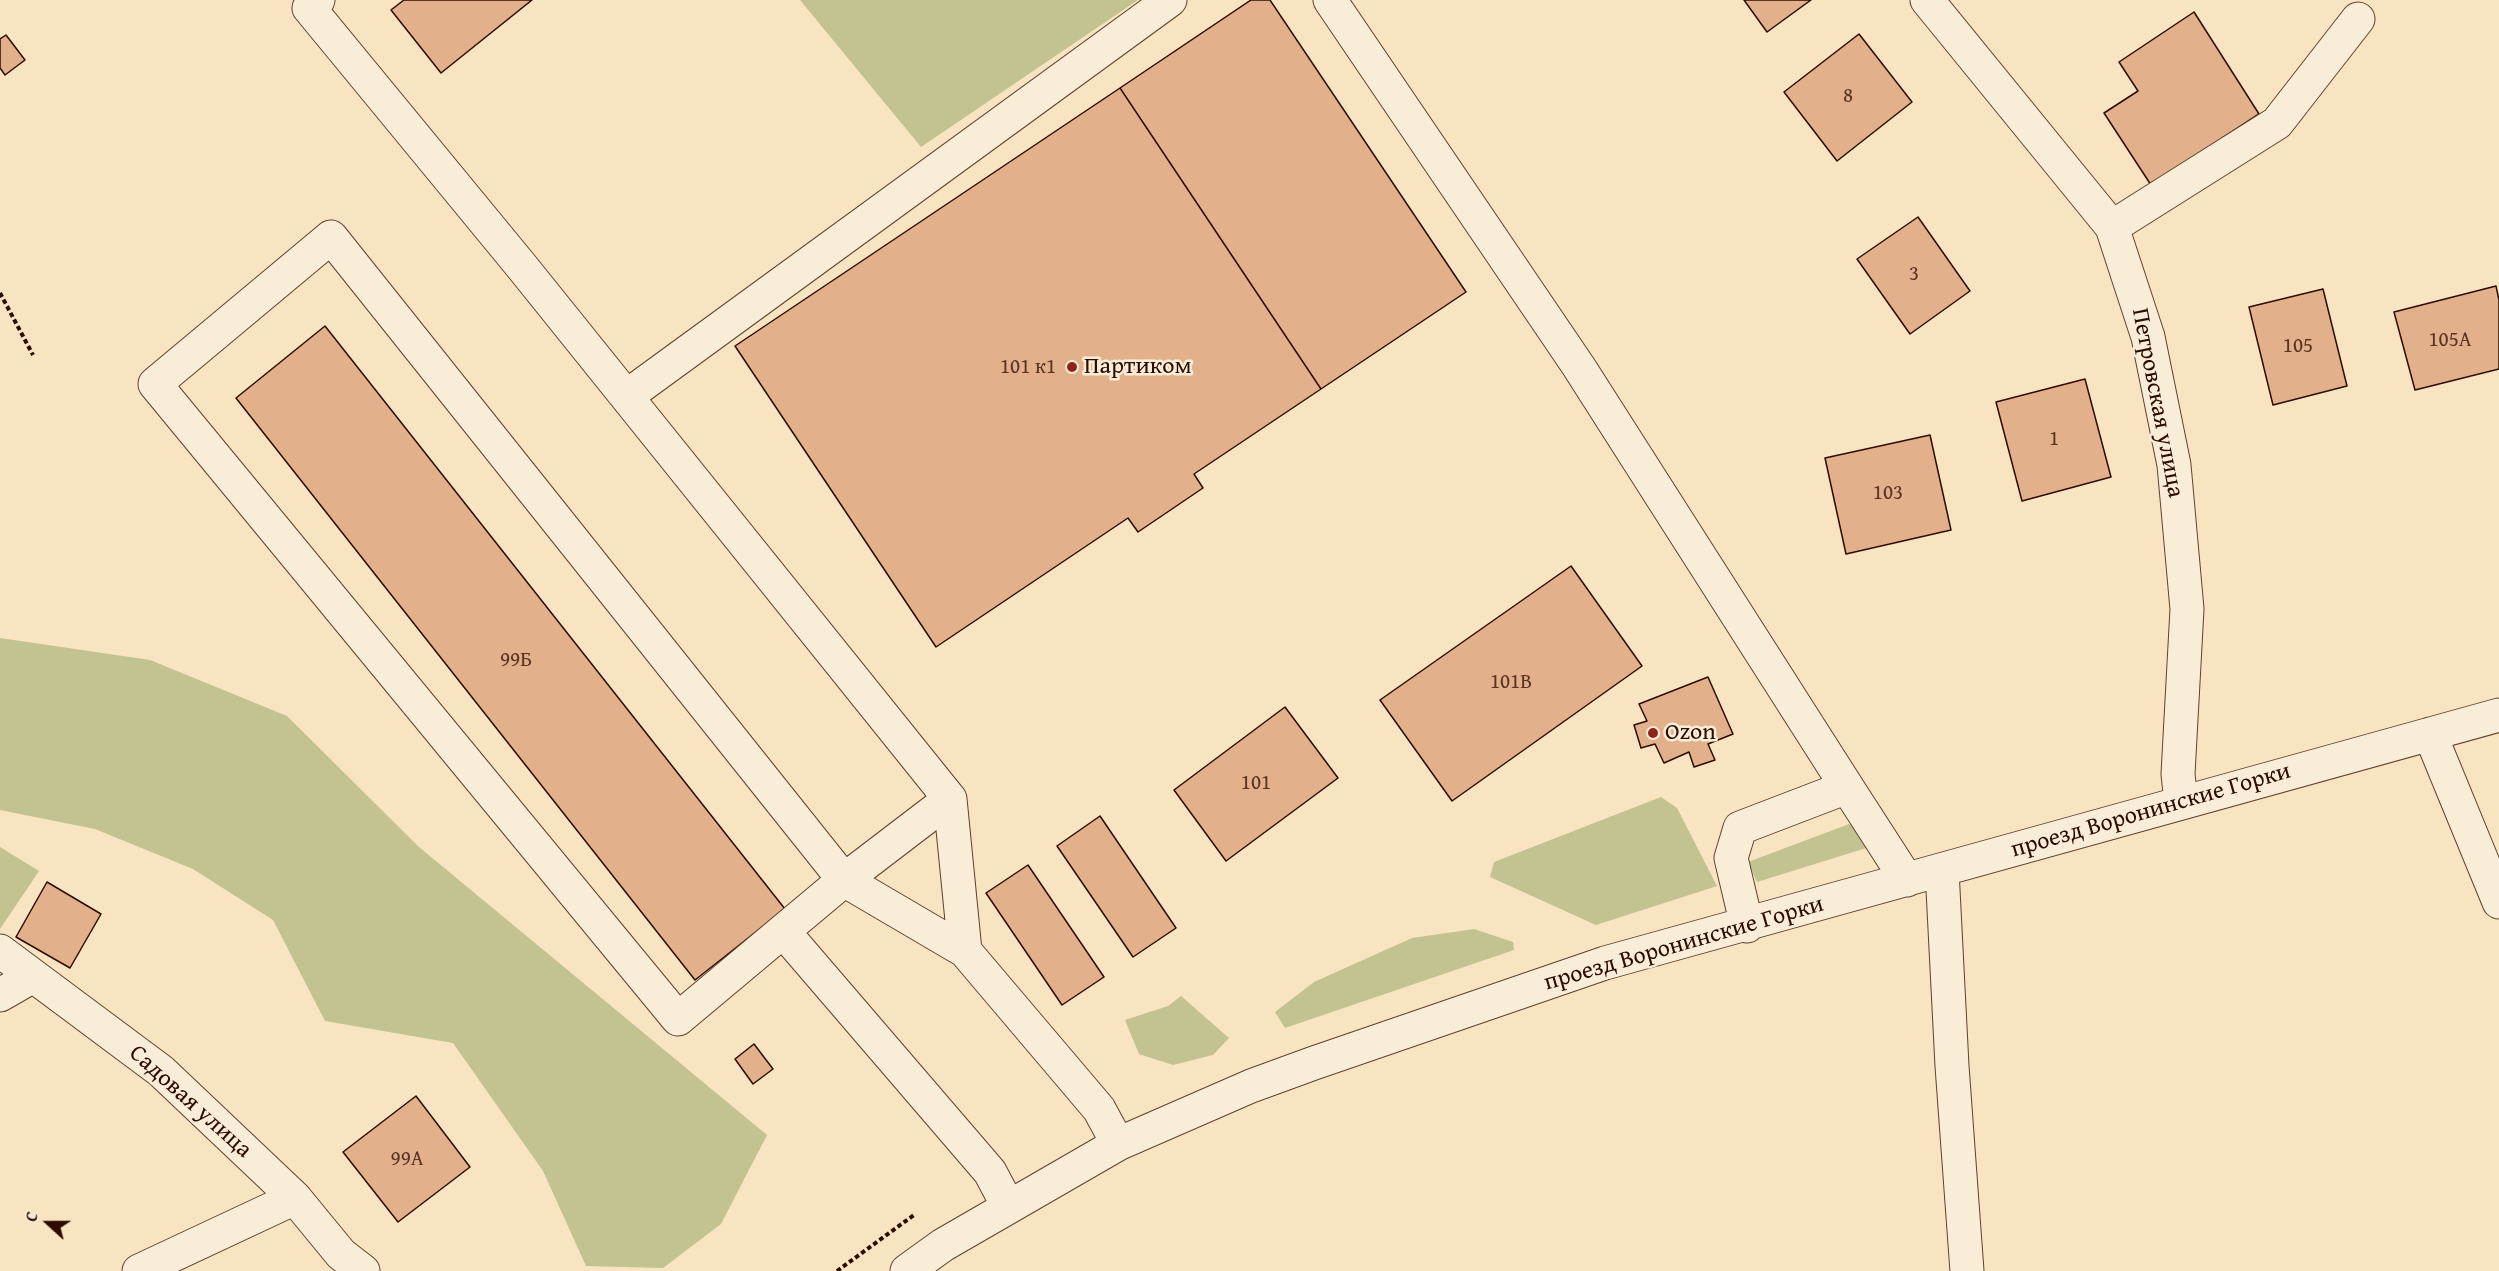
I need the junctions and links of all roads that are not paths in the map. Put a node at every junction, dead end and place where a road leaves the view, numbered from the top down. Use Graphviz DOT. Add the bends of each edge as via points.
graph roads {
  1 [pos="318,0"];
  2 [pos="1170,0"];
  3 [pos="1330,0"];
  4 [pos="1927,0"];
  5 [pos="2358,19"];
  6 [pos="2112,226"];
  7 [pos="627,396"];
  8 [pos="2499,715"];
  9 [pos="2430,734"];
  10 [pos="1847,787"];
  11 [pos="950,799"];
  12 [pos="2181,802"];
  13 [pos="1942,870"];
  14 [pos="844,880"];
  15 [pos="1907,880"];
  16 [pos="2499,902"];
  17 [pos="1747,926"];
  18 [pos="783,932"];
  19 [pos="0,951"];
  20 [pos="965,951"];
  21 [pos="33,976"];
  22 [pos="0,995"];
  23 [pos="1118,1144"];
  24 [pos="295,1198"];
  25 [pos="1008,1206"];
  26 [pos="139,1271"];
  27 [pos="363,1271"];
  28 [pos="907,1271"];
  29 [pos="1967,1271"];
  1 -- 7 [label="street" via="309,8"];
  2 -- 7 [label="street"];
  3 -- 10 [label="street" via="1579,367"];
  4 -- 6 [label="street, Петровская улица"];
  5 -- 6 [label="street" via="2277,123"];
  6 -- 12 [label="street, Петровская улица" via="2148,337 2174,465 2187,609 2178,774"];
  7 -- 11 [label="street"];
  8 -- 9 [label="street, проезд Воронинские Горки"];
  9 -- 12 [label="street, проезд Воронинские Горки"];
  9 -- 16 [label="street"];
  10 -- 15 [label="street"];
  10 -- 17 [label="street" via="1740,828 1731,858"];
  11 -- 14 [label="street"];
  11 -- 20 [label="street"];
  12 -- 13 [label="street, проезд Воронинские Горки"];
  13 -- 15 [label="street, проезд Воронинские Горки"];
  13 -- 29 [label="street"];
  14 -- 18 [label="street"];
  14 -- 18 [label="street" via="331,237 155,384 678,1019"];
  14 -- 20 [label="street"];
  15 -- 17 [label="street, проезд Воронинские Горки"];
  17 -- 23 [label="street, проезд Воронинские Горки" via="1605,963 1314,1063"];
  18 -- 25 [label="street" via="990,1172"];
  19 -- 21 [label="street, Садовая улица"];
  20 -- 23 [label="street" via="1099,1109"];
  21 -- 22 [label="street"];
  21 -- 24 [label="street, Садовая улица" via="161,1071"];
  23 -- 25 [label="street, проезд Воронинские Горки"];
  24 -- 26 [label="street"];
  24 -- 27 [label="street, Садовая улица" via="341,1254"];
  25 -- 28 [label="street, проезд Воронинские Горки"];
}
